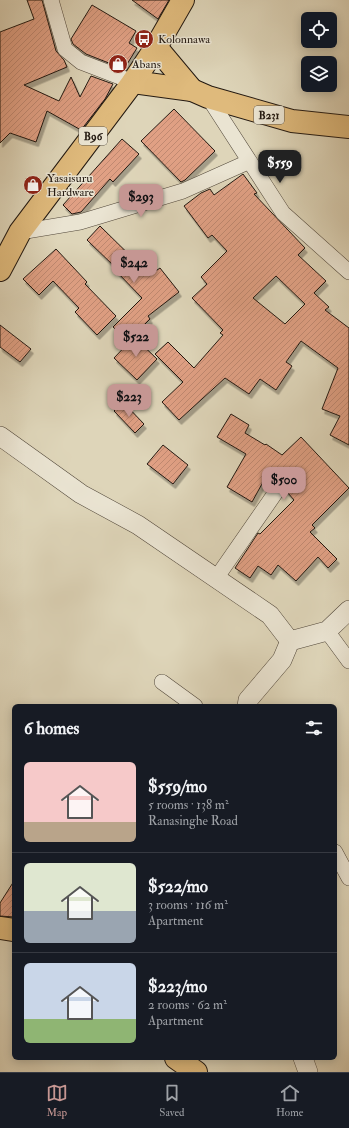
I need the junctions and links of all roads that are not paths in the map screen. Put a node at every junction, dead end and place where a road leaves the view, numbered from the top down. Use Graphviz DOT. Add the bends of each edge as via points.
graph roads {
  1 [pos="52,0"];
  2 [pos="183,0"];
  3 [pos="156,47"];
  4 [pos="133,82"];
  5 [pos="200,94"];
  6 [pos="349,127"];
  7 [pos="248,162"];
  8 [pos="20,232"];
  9 [pos="0,270"];
  10 [pos="349,272"];
  11 [pos="0,436"];
  12 [pos="276,492"];
  13 [pos="217,577"];
  14 [pos="349,610"];
  15 [pos="327,631"];
  16 [pos="290,641"];
  17 [pos="349,661"];
  18 [pos="162,682"];
  19 [pos="192,704"];
  20 [pos="247,704"];
  21 [pos="349,848"];
  22 [pos="337,851"];
  23 [pos="337,855"];
  24 [pos="349,878"];
  25 [pos="0,928"];
  26 [pos="12,930"];
  27 [pos="179,1060"];
  28 [pos="304,1060"];
  29 [pos="196,1072"];
  30 [pos="308,1072"];
  1 -- 4 [label="street" via="65,49 81,62"];
  2 -- 3 [label="main road, B96"];
  3 -- 4 [label="main road, B96"];
  3 -- 5 [label="main road"];
  4 -- 5 [label="main road, B231"];
  4 -- 8 [label="main road, B96"];
  5 -- 6 [label="main road, B231" via="292,121"];
  5 -- 7 [label="street"];
  7 -- 8 [label="street" via="183,191 80,222"];
  7 -- 10 [label="street" via="283,213"];
  8 -- 9 [label="main road, B96"];
  11 -- 13 [label="street" via="82,494 138,524"];
  12 -- 13 [label="street"];
  13 -- 16 [label="street" via="270,615"];
  14 -- 15 [label="street"];
  15 -- 16 [label="street"];
  15 -- 17 [label="street"];
  16 -- 20 [label="street" via="282,660"];
  18 -- 19 [label="street"];
  21 -- 22 [label="street"];
  23 -- 24 [label="street"];
  25 -- 26 [label="main road"];
  27 -- 29 [label="main road"];
  28 -- 30 [label="street"];
}
